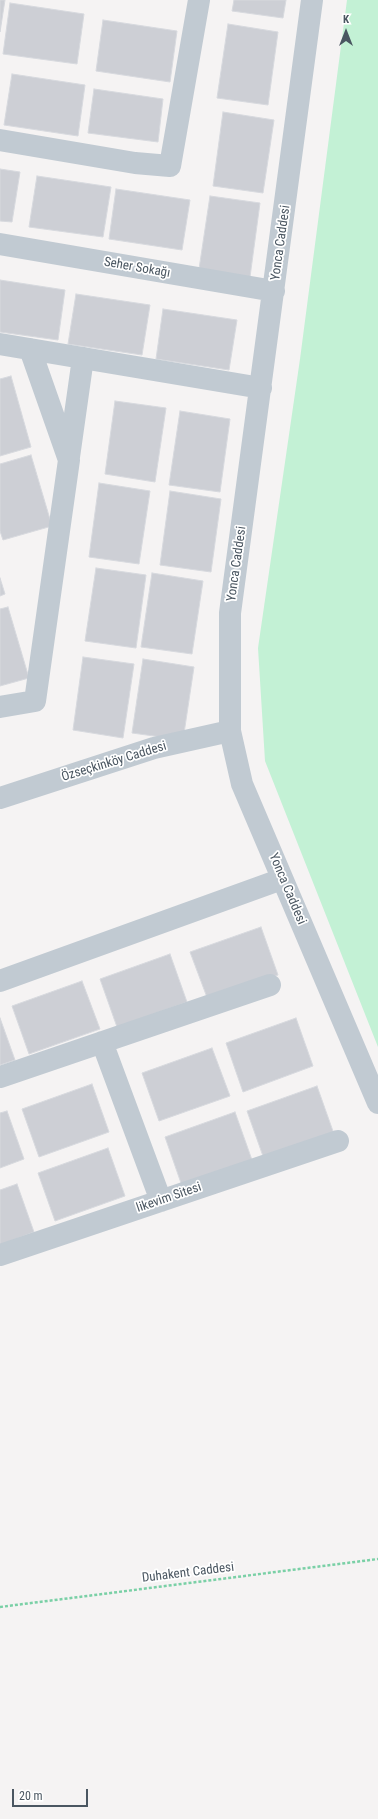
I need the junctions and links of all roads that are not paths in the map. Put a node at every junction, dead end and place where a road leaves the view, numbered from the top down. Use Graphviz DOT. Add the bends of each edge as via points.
graph roads {
  1 [pos="199,0"];
  2 [pos="312,0"];
  3 [pos="0,140"];
  4 [pos="0,244"];
  5 [pos="274,291"];
  6 [pos="0,344"];
  7 [pos="30,350"];
  8 [pos="83,358"];
  9 [pos="261,388"];
  10 [pos="69,460"];
  11 [pos="0,707"];
  12 [pos="230,731"];
  13 [pos="0,798"];
  14 [pos="282,879"];
  15 [pos="0,981"];
  16 [pos="270,985"];
  17 [pos="102,1042"];
  18 [pos="0,1077"];
  19 [pos="378,1103"];
  20 [pos="338,1141"];
  21 [pos="161,1201"];
  22 [pos="0,1255"];
  1 -- 3 [label="street" via="170,166 135,163"];
  2 -- 5 [label="street, Yonca Caddesi"];
  4 -- 5 [label="street, Seher Sokağı"];
  5 -- 9 [label="street, Yonca Caddesi"];
  6 -- 7 [label="street"];
  7 -- 8 [label="street"];
  7 -- 10 [label="street"];
  8 -- 9 [label="street"];
  8 -- 10 [label="street"];
  9 -- 12 [label="street, Yonca Caddesi" via="230,613"];
  10 -- 11 [label="street" via="35,701"];
  12 -- 13 [label="street, Özseçkinköy Caddesi" via="154,748"];
  12 -- 14 [label="street, Yonca Caddesi" via="242,784"];
  14 -- 15 [label="street"];
  14 -- 19 [label="street, Yonca Caddesi"];
  16 -- 17 [label="street"];
  17 -- 18 [label="street"];
  17 -- 21 [label="street"];
  20 -- 21 [label="street, likevim Sitesi"];
  21 -- 22 [label="street, likevim Sitesi"];
}
